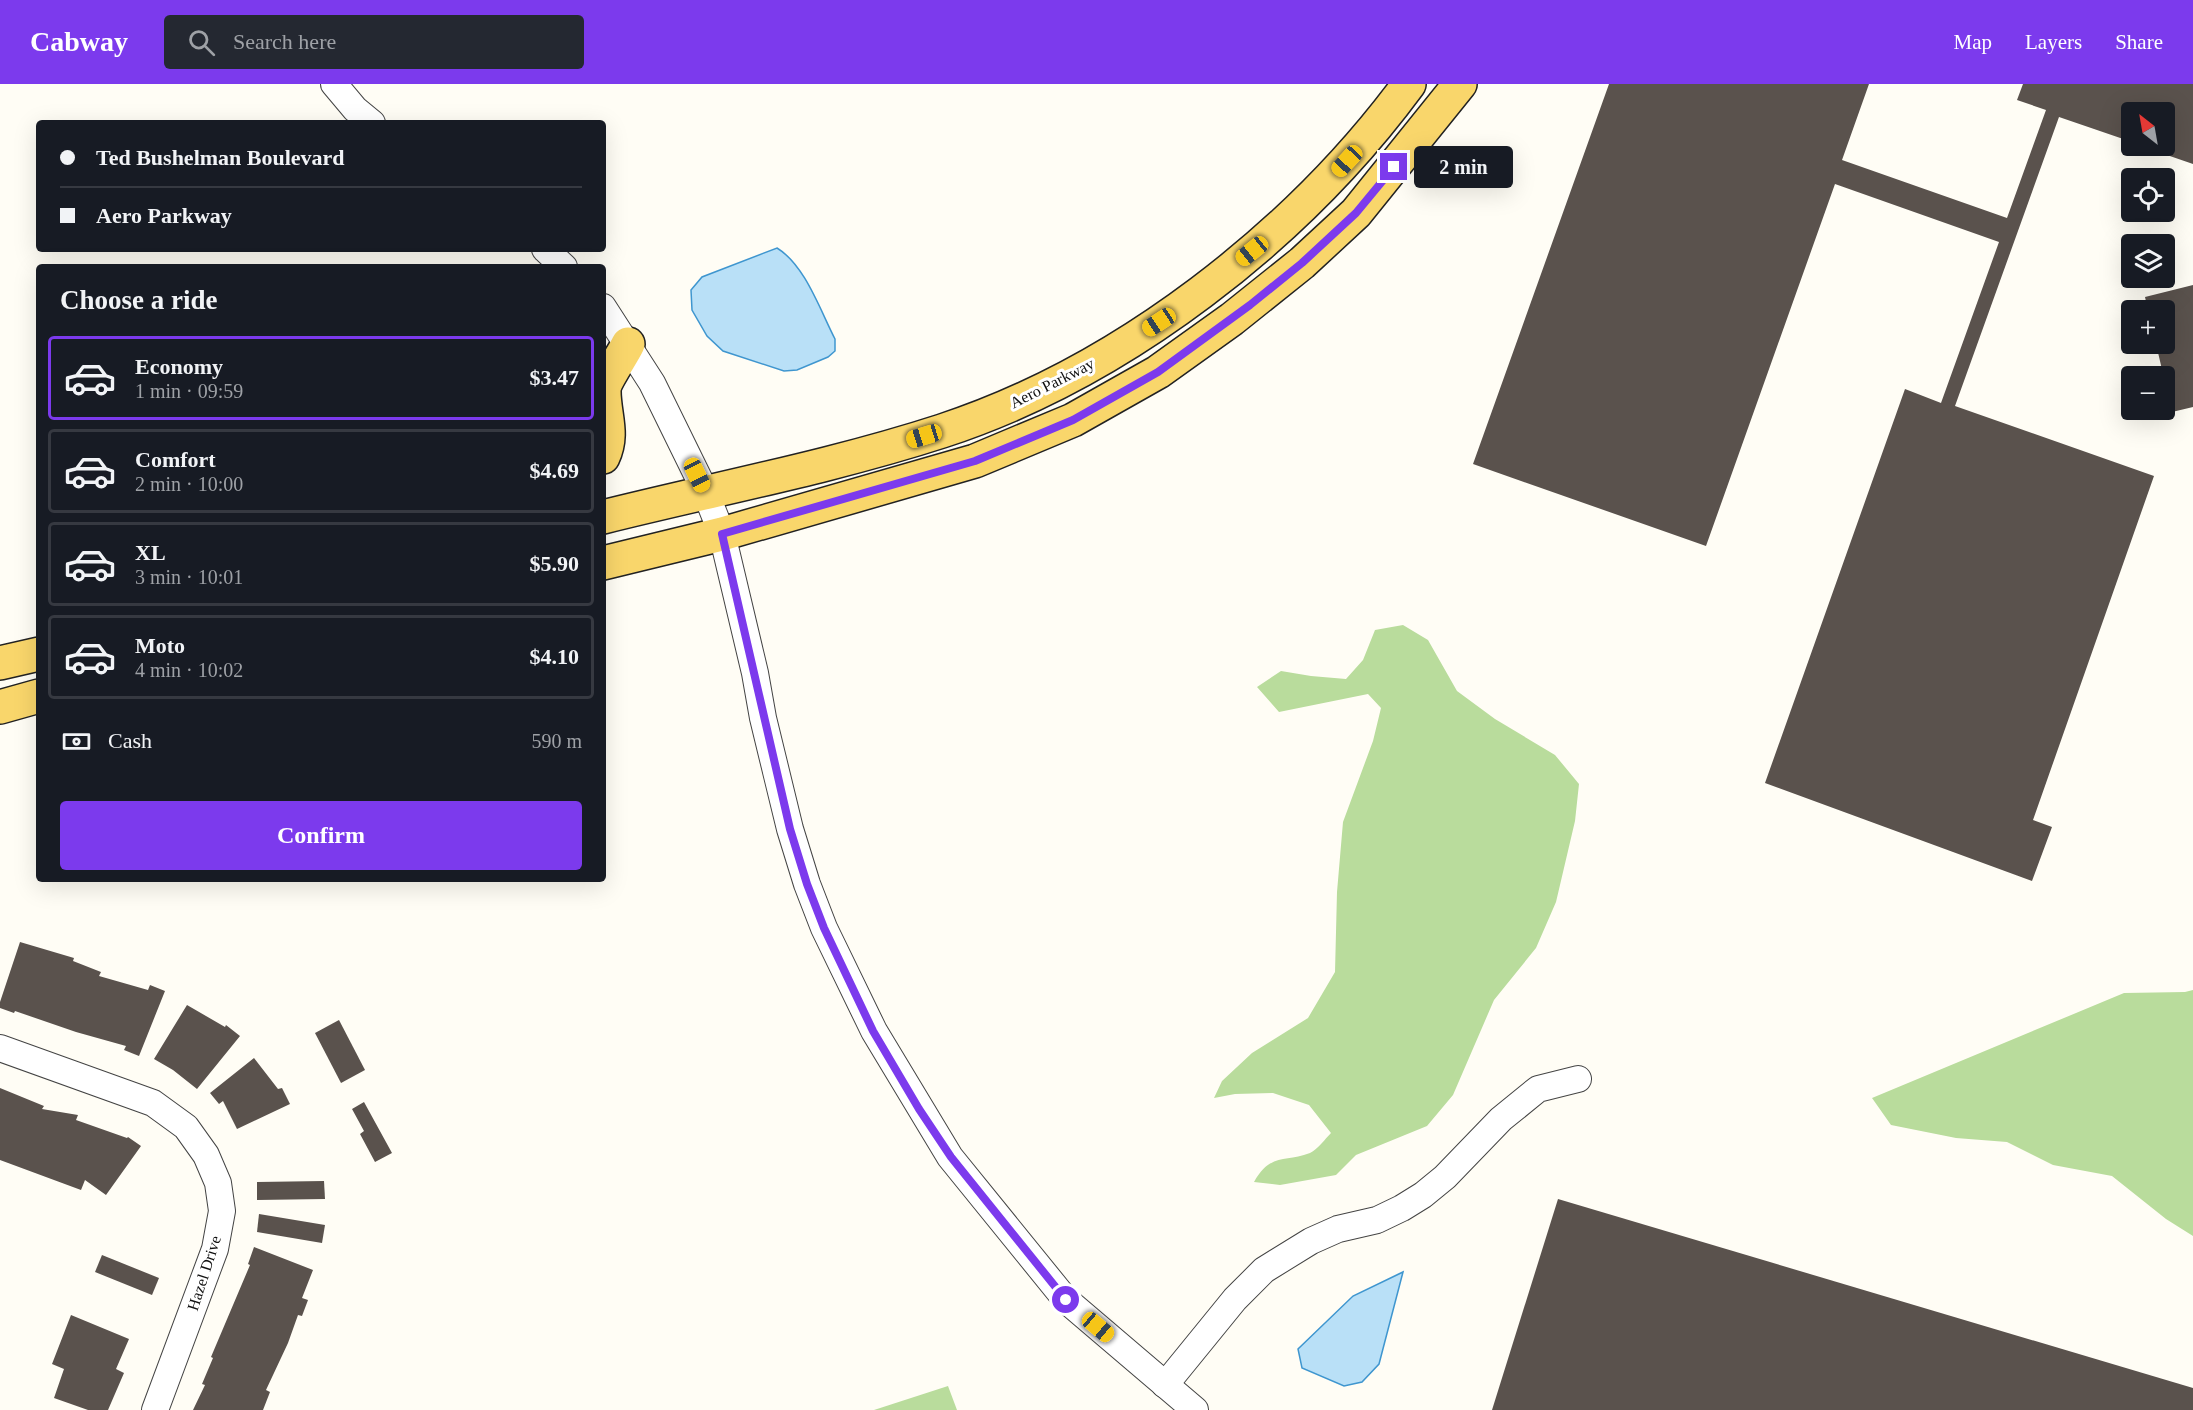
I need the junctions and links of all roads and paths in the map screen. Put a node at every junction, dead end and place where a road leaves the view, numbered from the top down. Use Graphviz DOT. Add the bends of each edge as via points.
graph roads {
  1 [pos="334,84"];
  2 [pos="1409,84"];
  3 [pos="1460,84"];
  4 [pos="368,120"];
  5 [pos="548,252"];
  6 [pos="561,264"];
  7 [pos="606,311"];
  8 [pos="628,344"];
  9 [pos="606,384"];
  10 [pos="606,401"];
  11 [pos="606,452"];
  12 [pos="705,491"];
  13 [pos="606,516"];
  14 [pos="722,534"];
  15 [pos="606,562"];
  16 [pos="36,655"];
  17 [pos="0,663"];
  18 [pos="36,697"];
  19 [pos="0,707"];
  20 [pos="0,1048"];
  21 [pos="1578,1079"];
  22 [pos="1165,1385"];
  23 [pos="154,1410"];
  24 [pos="1196,1410"];
  1 -- 4 [label="street"];
  2 -- 12 [label="main road, Aero Parkway" via="1386,116 1307,203 1222,275 1115,350 1042,389 943,431"];
  3 -- 14 [label="main road" via="1348,220 1232,319 1158,372 1073,420 975,461"];
  5 -- 6 [label="street"];
  7 -- 8 [label="street"];
  8 -- 9 [label="main road"];
  8 -- 12 [label="street" via="652,383"];
  10 -- 11 [label="main road" via="609,421"];
  12 -- 13 [label="main road, Aero Parkway"];
  12 -- 14 [label="street"];
  14 -- 15 [label="main road"];
  14 -- 22 [label="street" via="790,829 824,928 873,1031 951,1157 1066,1300"];
  16 -- 17 [label="main road"];
  18 -- 19 [label="main road"];
  20 -- 23 [label="street, Hazel Drive" via="153,1103 186,1127 206,1155 218,1183 222,1211 215,1249"];
  21 -- 22 [label="street" via="1538,1089 1501,1119 1445,1177 1402,1208 1311,1241 1264,1270 1235,1299"];
  22 -- 24 [label="street"];
}
